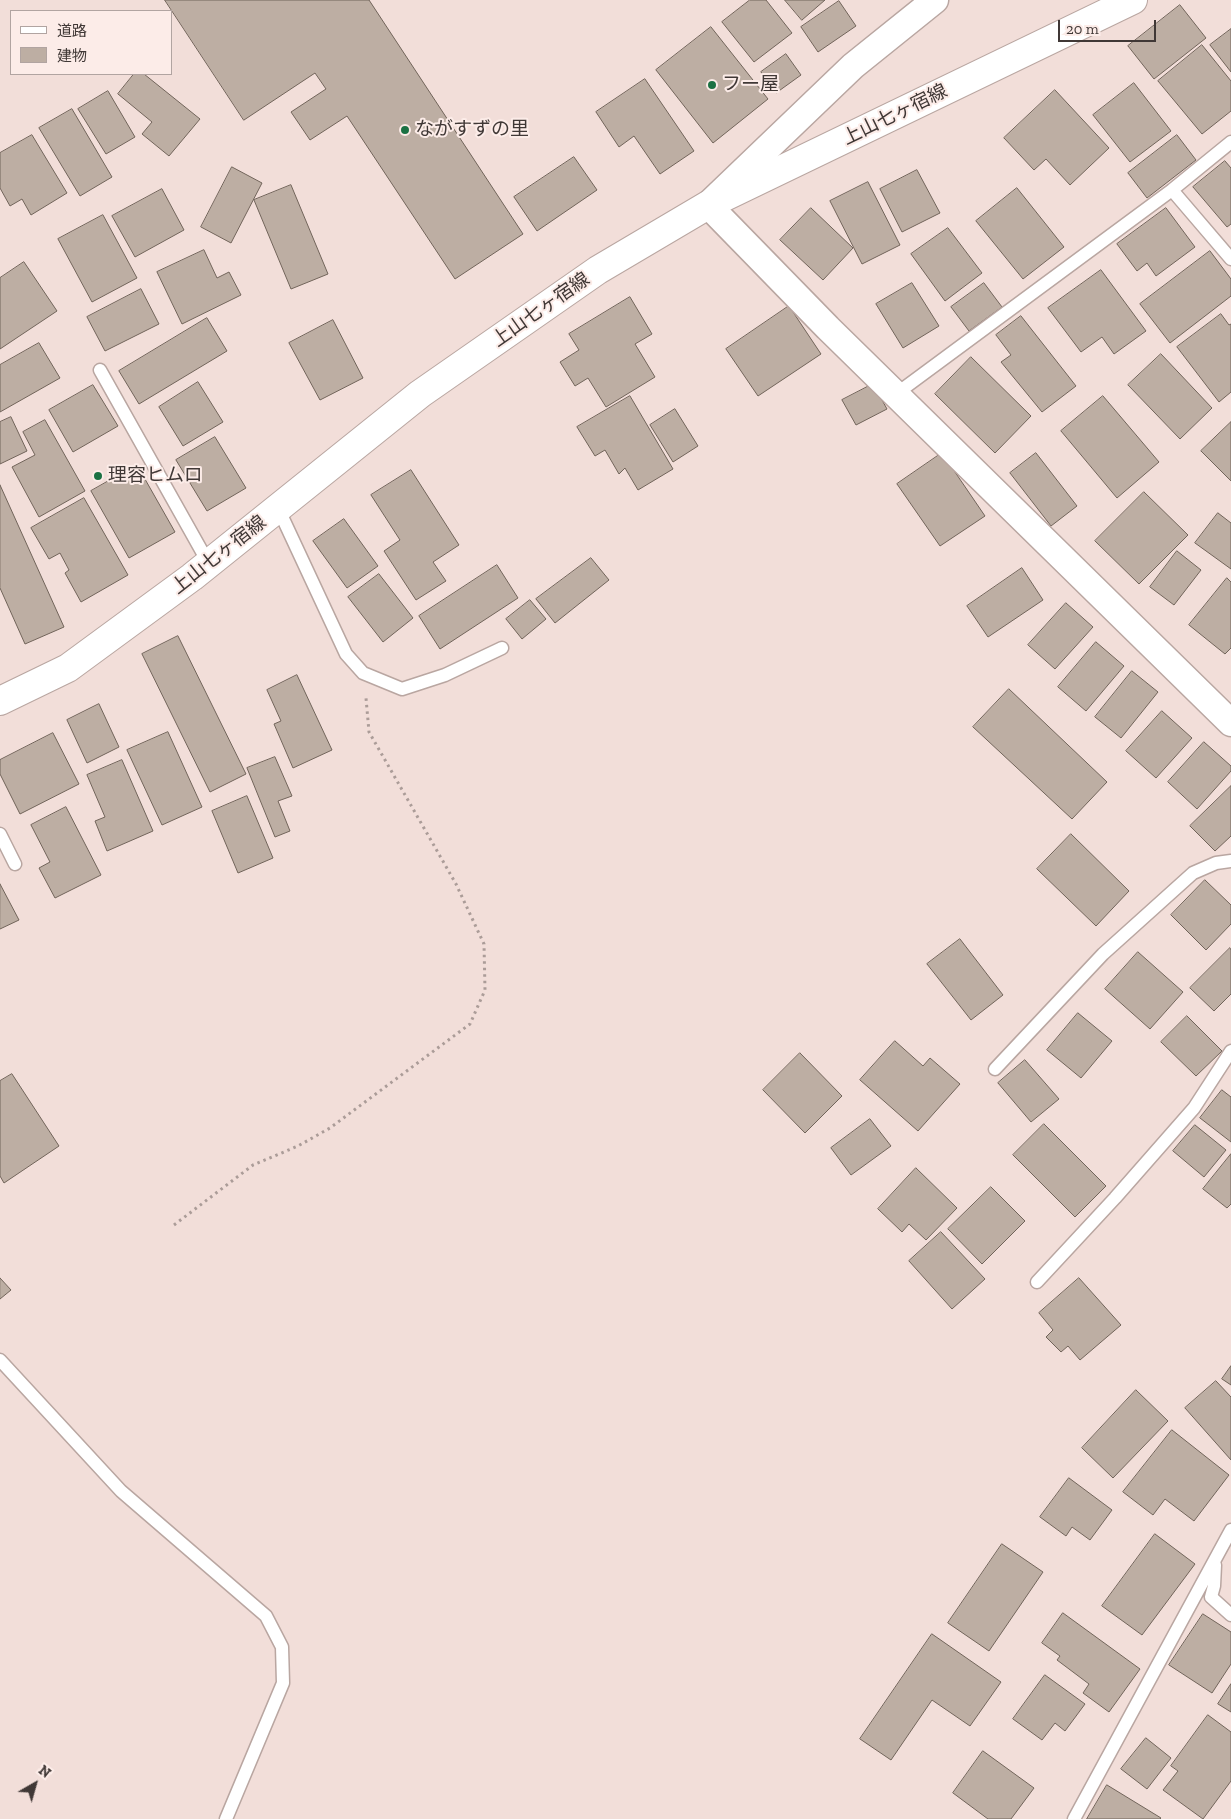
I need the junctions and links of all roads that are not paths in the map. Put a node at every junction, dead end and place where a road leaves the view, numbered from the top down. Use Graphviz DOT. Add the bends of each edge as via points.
graph roads {
  1 [pos="935,0"];
  2 [pos="1133,0"];
  3 [pos="1231,142"];
  4 [pos="1172,190"];
  5 [pos="708,205"];
  6 [pos="1231,258"];
  7 [pos="100,370"];
  8 [pos="896,394"];
  9 [pos="278,508"];
  10 [pos="209,564"];
  11 [pos="502,648"];
  12 [pos="0,701"];
  13 [pos="1231,723"];
  14 [pos="0,834"];
  15 [pos="1231,860"];
  16 [pos="15,864"];
  17 [pos="1231,1051"];
  18 [pos="995,1069"];
  19 [pos="1037,1282"];
  20 [pos="0,1360"];
  21 [pos="1231,1530"];
  22 [pos="1215,1560"];
  23 [pos="1231,1615"];
  24 [pos="226,1819"];
  25 [pos="1074,1819"];
  1 -- 5 [label="street" via="853,66"];
  2 -- 5 [label="main road, 上山七ヶ宿線"];
  3 -- 4 [label="lane"];
  4 -- 6 [label="lane"];
  4 -- 8 [label="lane"];
  5 -- 8 [label="street"];
  5 -- 9 [label="main road, 上山七ヶ宿線" via="598,270 420,394"];
  7 -- 10 [label="lane"];
  8 -- 13 [label="street"];
  9 -- 10 [label="main road, 上山七ヶ宿線"];
  9 -- 11 [label="lane" via="346,654 363,673 402,690 445,675"];
  10 -- 12 [label="main road, 上山七ヶ宿線" via="68,668"];
  14 -- 16 [label="lane"];
  15 -- 18 [label="lane" via="1193,872 1103,954"];
  17 -- 19 [label="lane" via="1194,1108"];
  20 -- 24 [label="lane" via="121,1491 266,1616 282,1647 283,1683"];
  21 -- 22 [label="lane"];
  22 -- 23 [label="lane" via="1211,1597"];
  22 -- 25 [label="lane"];
}
